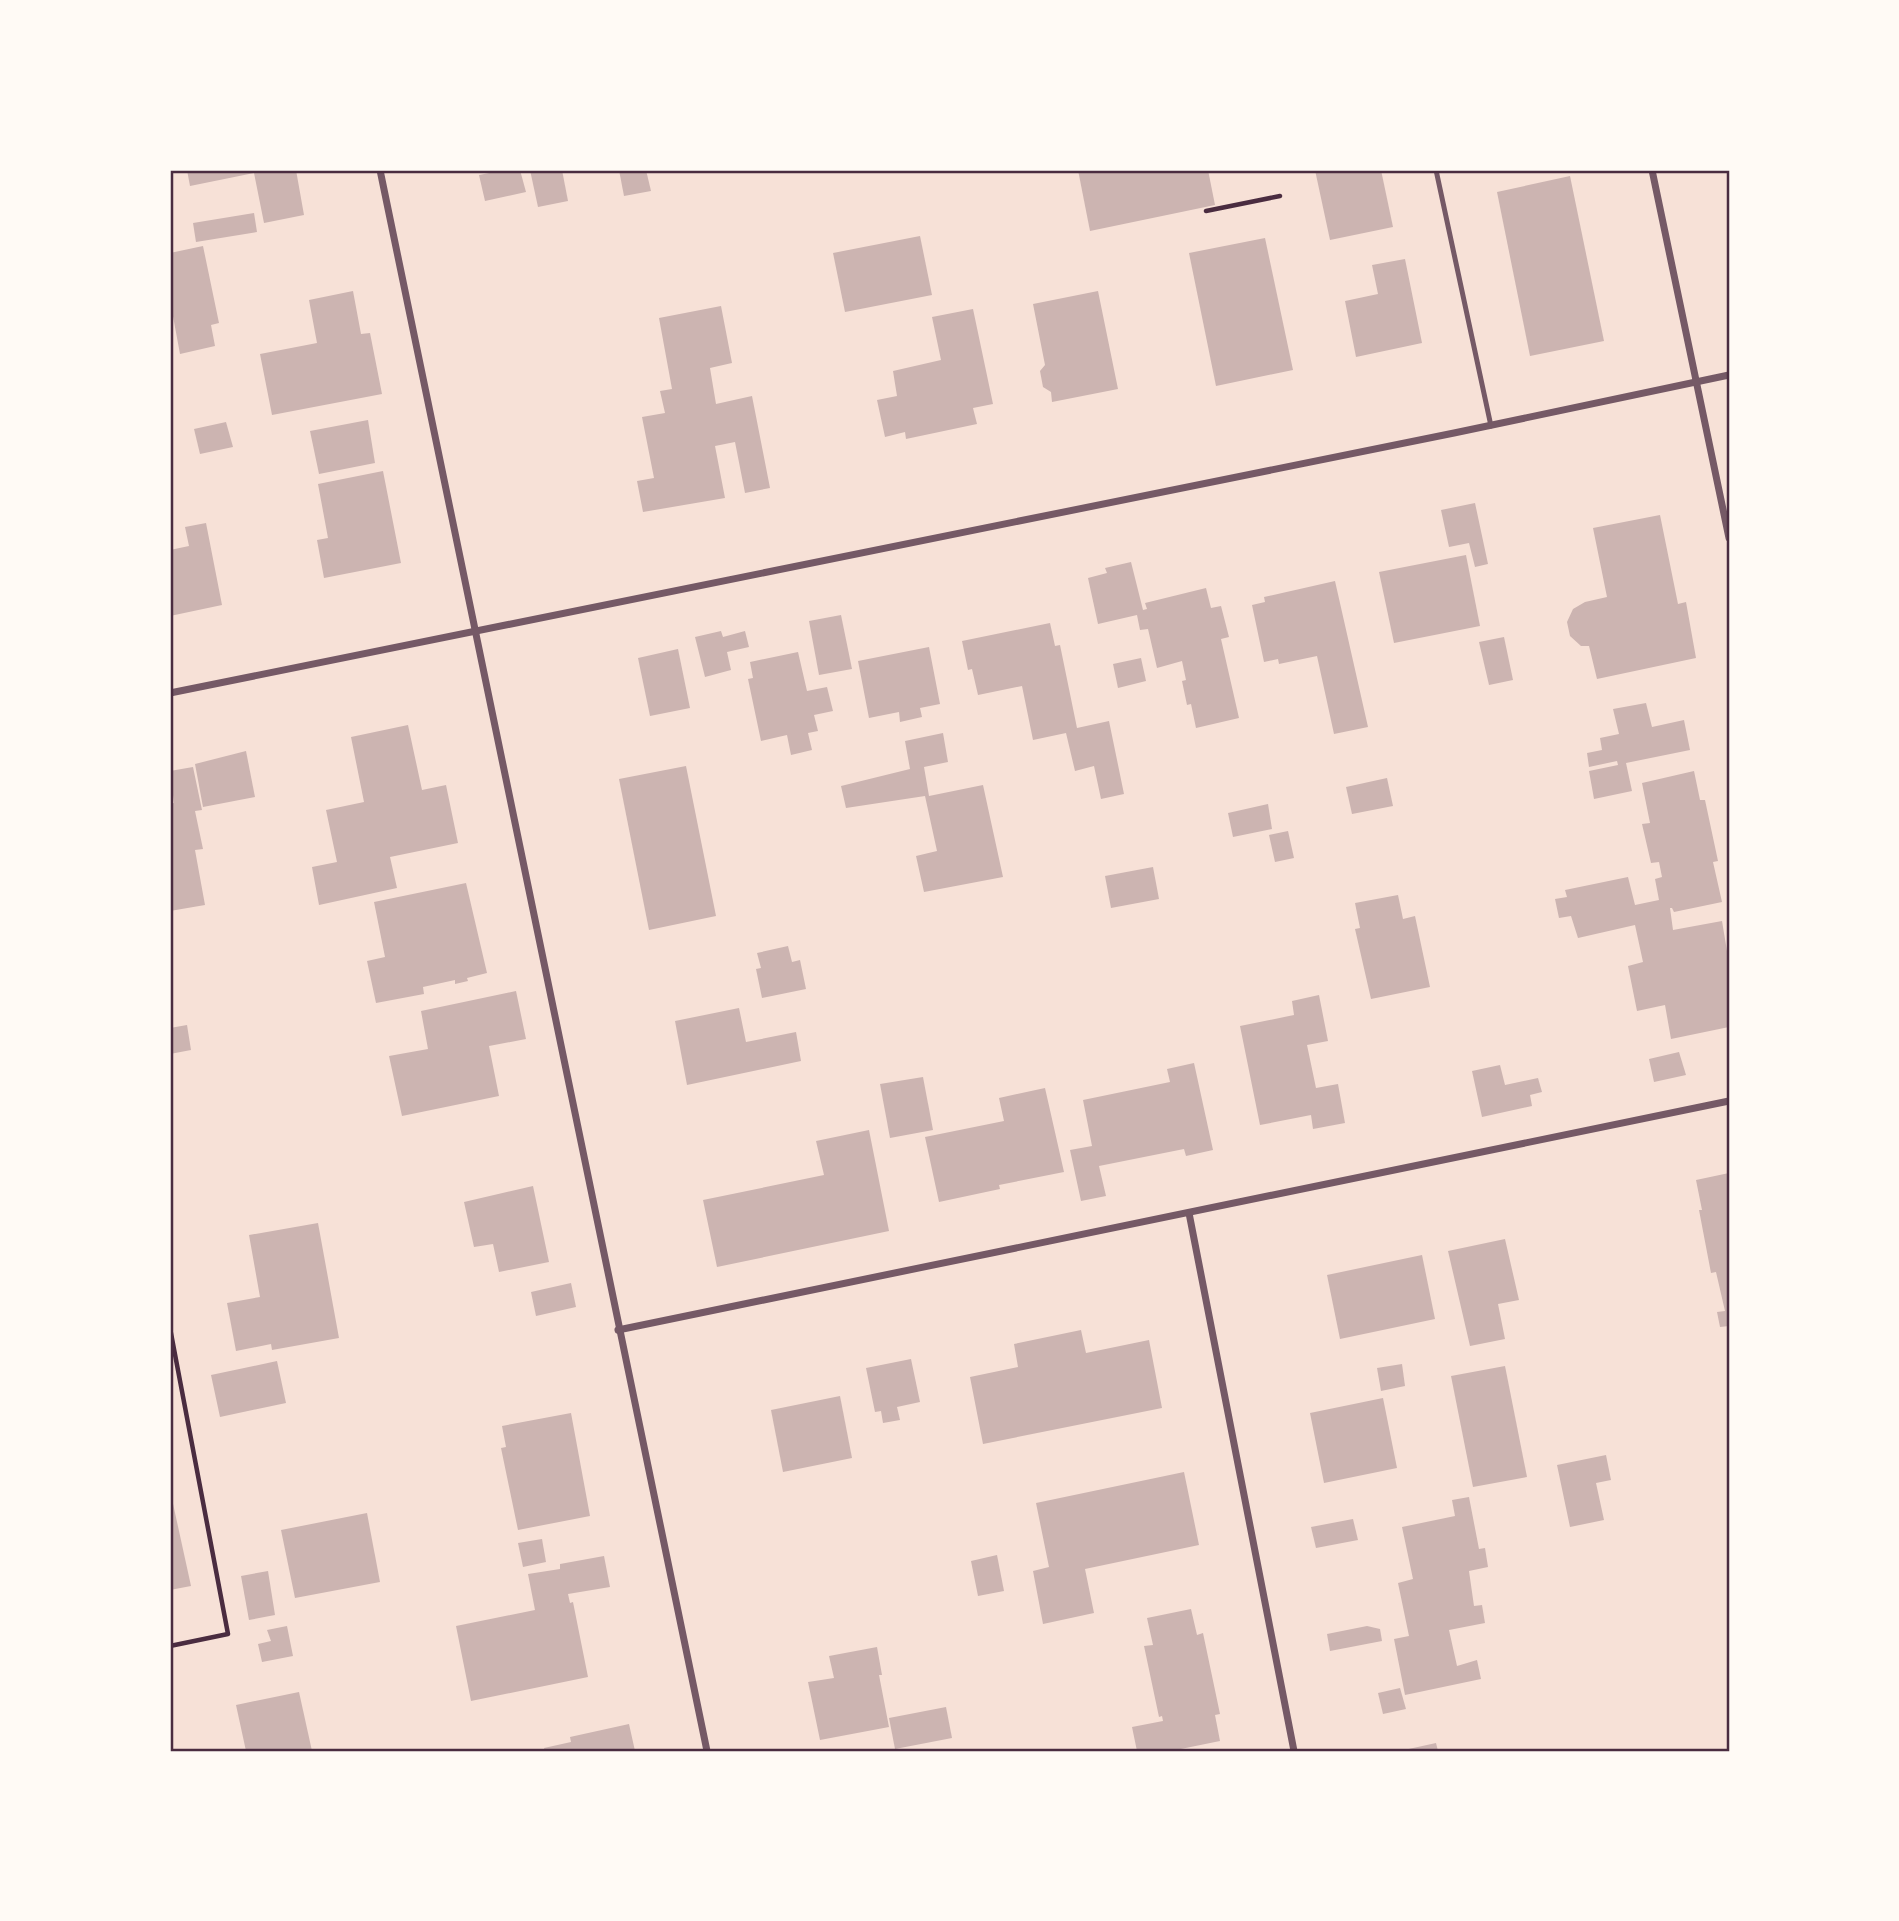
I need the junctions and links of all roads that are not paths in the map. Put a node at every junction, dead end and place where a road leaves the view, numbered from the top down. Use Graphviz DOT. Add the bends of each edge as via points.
graph roads {
  1 [pos="380,170"];
  2 [pos="1436,170"];
  3 [pos="1653,170"];
  4 [pos="1729,374"];
  5 [pos="1695,383"];
  6 [pos="1491,426"];
  7 [pos="1729,538"];
  8 [pos="475,630"];
  9 [pos="170,693"];
  10 [pos="1729,1101"];
  11 [pos="1189,1213"];
  12 [pos="618,1330"];
  13 [pos="707,1751"];
  14 [pos="1294,1751"];
  1 -- 8 [label="street"];
  2 -- 6 [label="lane"];
  3 -- 5 [label="street"];
  4 -- 5 [label="street"];
  5 -- 6 [label="street"];
  5 -- 7 [label="street"];
  6 -- 8 [label="street"];
  8 -- 9 [label="street"];
  8 -- 12 [label="street"];
  10 -- 11 [label="street"];
  11 -- 12 [label="street"];
  11 -- 14 [label="street"];
  12 -- 13 [label="street"];
}
